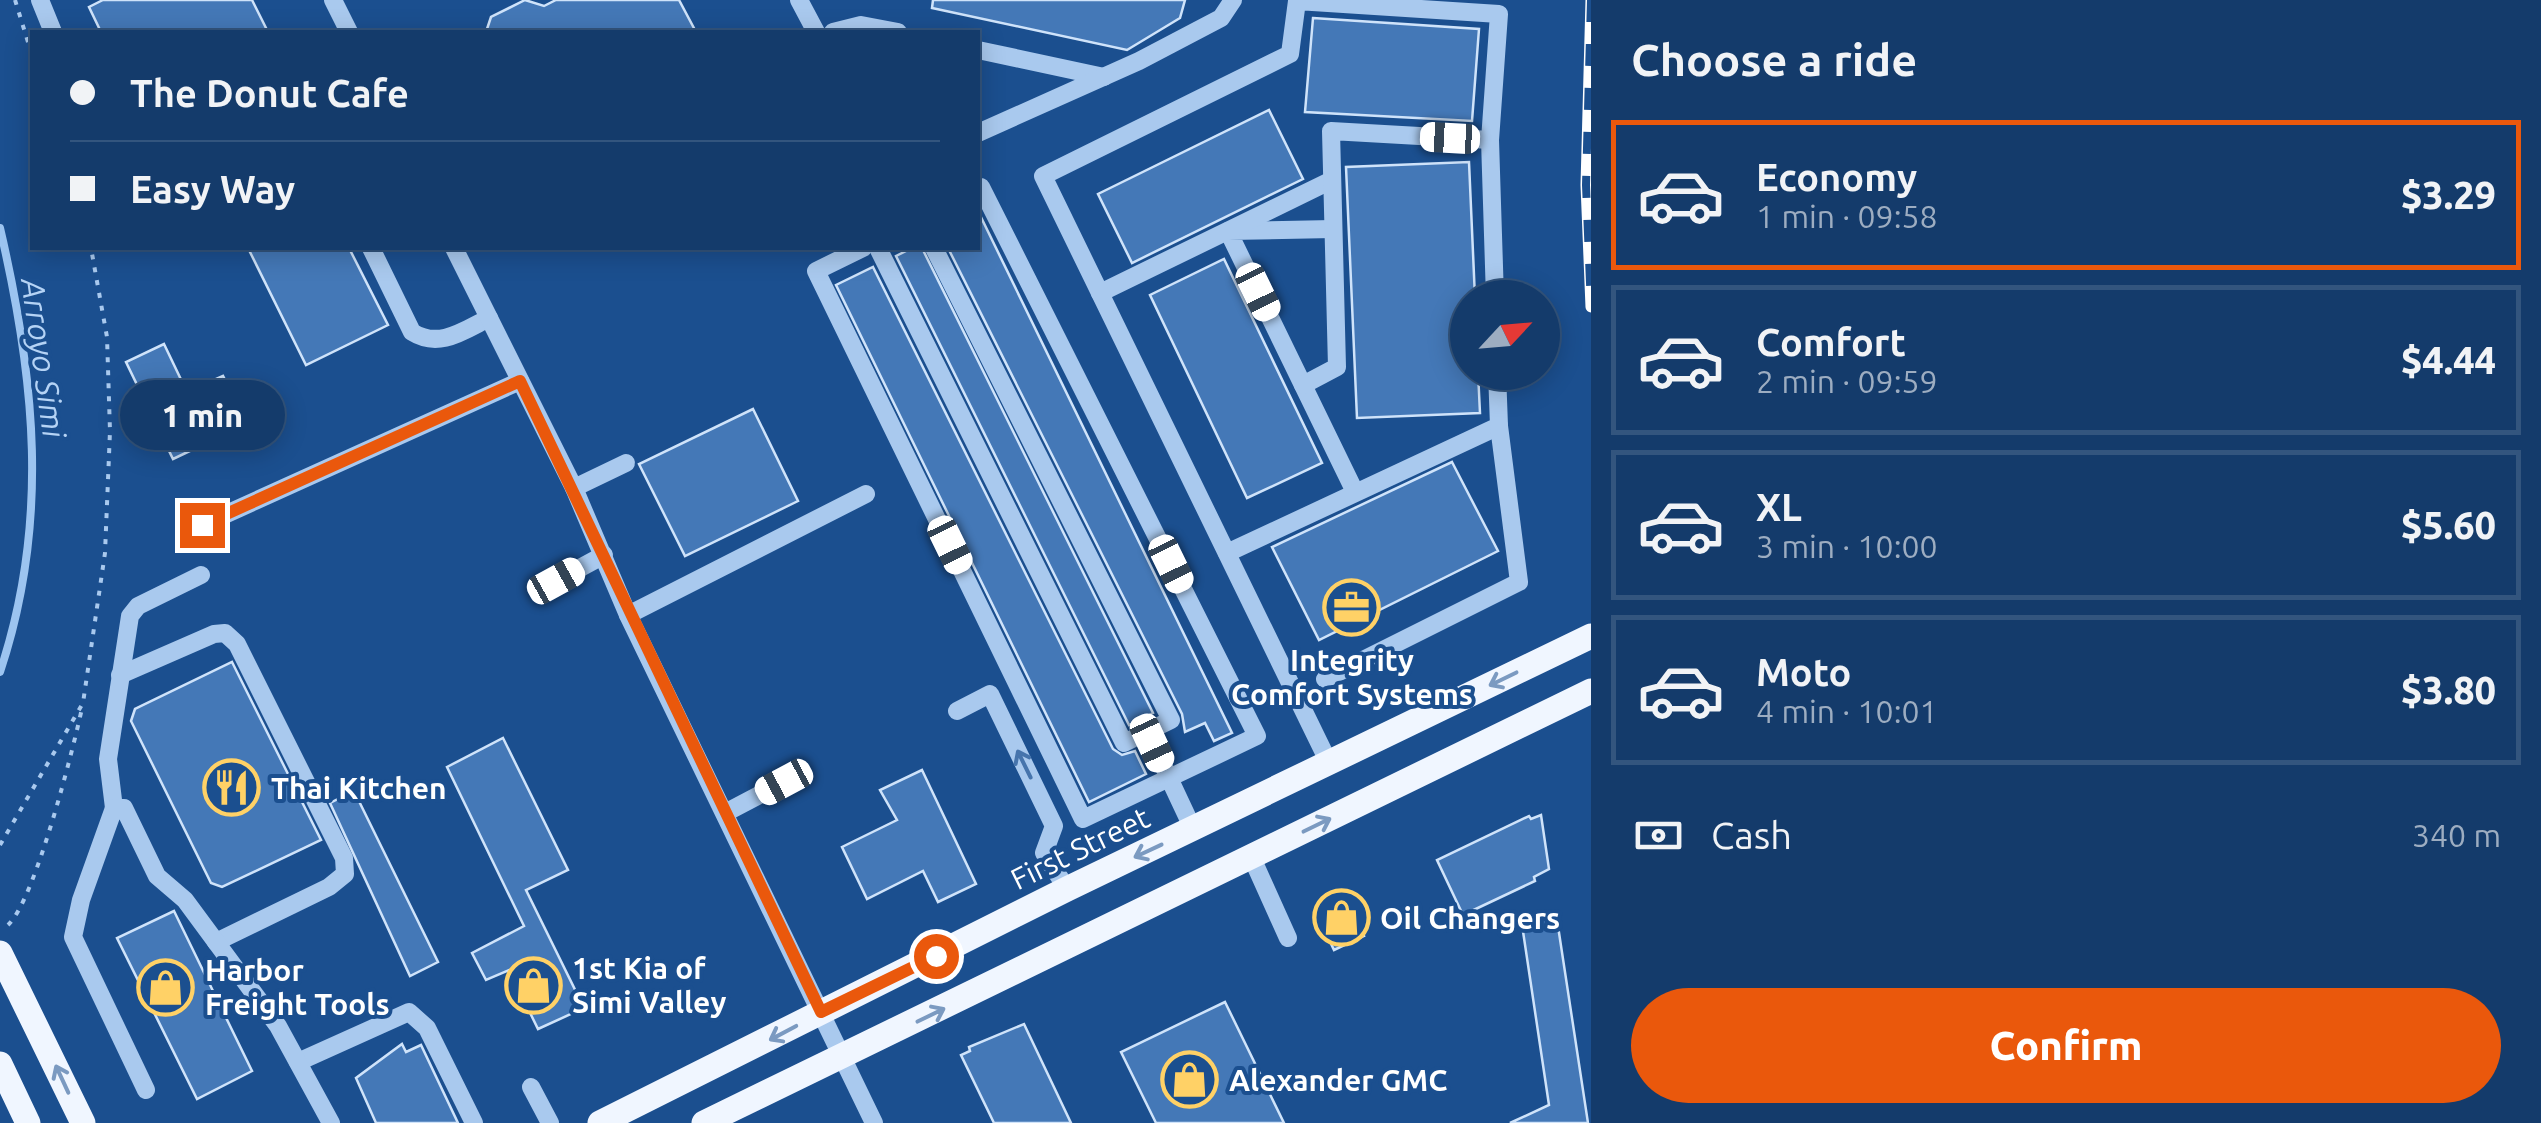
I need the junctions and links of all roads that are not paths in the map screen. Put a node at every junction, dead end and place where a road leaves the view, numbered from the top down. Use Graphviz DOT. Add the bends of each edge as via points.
graph roads {
  1 [pos="40,0"];
  2 [pos="334,0"];
  3 [pos="799,0"];
  4 [pos="1233,0"];
  5 [pos="1297,0"];
  6 [pos="52,30"];
  7 [pos="348,30"];
  8 [pos="815,30"];
  9 [pos="842,30"];
  10 [pos="886,30"];
  11 [pos="980,50"];
  12 [pos="1104,78"];
  13 [pos="980,132"];
  14 [pos="1490,140"];
  15 [pos="1332,180"];
  16 [pos="980,188"];
  17 [pos="1333,229"];
  18 [pos="1228,231"];
  19 [pos="372,250"];
  20 [pos="455,250"];
  21 [pos="859,250"];
  22 [pos="879,250"];
  23 [pos="935,250"];
  24 [pos="1494,280"];
  25 [pos="1100,293"];
  26 [pos="488,318"];
  27 [pos="520,381"];
  28 [pos="1303,385"];
  29 [pos="1498,390"];
  30 [pos="1499,426"];
  31 [pos="626,463"];
  32 [pos="574,488"];
  33 [pos="1355,492"];
  34 [pos="866,494"];
  35 [pos="202,525"];
  36 [pos="1227,553"];
  37 [pos="604,555"];
  38 [pos="201,575"];
  39 [pos="556,581"];
  40 [pos="628,615"];
  41 [pos="1591,636"];
  42 [pos="120,675"];
  43 [pos="1325,679"];
  44 [pos="1591,690"];
  45 [pos="957,711"];
  46 [pos="1147,731"];
  47 [pos="1330,763"];
  48 [pos="1170,779"];
  49 [pos="784,782"];
  50 [pos="114,808"];
  51 [pos="725,814"];
  52 [pos="1193,829"];
  53 [pos="1252,858"];
  54 [pos="1067,889"];
  55 [pos="1288,938"];
  56 [pos="216,942"];
  57 [pos="0,952"];
  58 [pos="821,1012"];
  59 [pos="844,1058"];
  60 [pos="298,1062"];
  61 [pos="0,1064"];
  62 [pos="531,1087"];
  63 [pos="146,1090"];
  64 [pos="28,1123"];
  65 [pos="83,1123"];
  66 [pos="331,1123"];
  67 [pos="474,1123"];
  68 [pos="550,1123"];
  69 [pos="600,1123"];
  70 [pos="704,1123"];
  71 [pos="874,1123"];
  1 -- 6 [label="street"];
  2 -- 7 [label="street"];
  3 -- 8 [label="street"];
  4 -- 12 [label="street" via="1220,18"];
  5 -- 14 [label="street" via="1499,14"];
  5 -- 25 [label="street" via="1290,54 1043,176"];
  9 -- 10 [label="street"];
  11 -- 12 [label="street"];
  12 -- 13 [label="street"];
  14 -- 15 [label="street" via="1330,131"];
  14 -- 24 [label="street"];
  15 -- 17 [label="street"];
  15 -- 18 [label="street"];
  16 -- 48 [label="street" via="1257,736"];
  17 -- 18 [label="street"];
  17 -- 28 [label="street" via="1337,367"];
  18 -- 25 [label="street"];
  18 -- 28 [label="street"];
  19 -- 26 [label="street" via="412,332 424,339 452,337"];
  20 -- 26 [label="street"];
  21 -- 48 [label="street" via="816,271 1083,819"];
  22 -- 46 [label="street" via="1124,743"];
  23 -- 46 [label="street" via="1171,720"];
  25 -- 36 [label="street"];
  26 -- 27 [label="street"];
  27 -- 32 [label="street"];
  27 -- 35 [label="street"];
  28 -- 33 [label="street"];
  29 -- 30 [label="street"];
  30 -- 33 [label="street"];
  30 -- 43 [label="street" via="1518,582"];
  31 -- 32 [label="street"];
  32 -- 37 [label="street"];
  33 -- 36 [label="street"];
  34 -- 40 [label="street"];
  36 -- 47 [label="street"];
  37 -- 39 [label="street"];
  37 -- 40 [label="street"];
  38 -- 42 [label="street" via="138,606 130,616"];
  40 -- 51 [label="street"];
  41 -- 47 [label="main road, First Street, one-way"];
  42 -- 50 [label="street" via="108,759"];
  42 -- 56 [label="street" via="225,633 237,644 344,858 345,874 329,887"];
  53 -- 44 [label="main road, one-way"];
  54 -- 45 [label="street, one-way" via="1044,853 1054,826 990,694"];
  46 -- 48 [label="street"];
  47 -- 52 [label="main road, First Street"];
  48 -- 52 [label="street"];
  49 -- 51 [label="street"];
  50 -- 56 [label="street" via="124,808 157,876"];
  50 -- 63 [label="street" via="73,937"];
  51 -- 58 [label="street"];
  52 -- 54 [label="main road, First Street, one-way"];
  53 -- 55 [label="street"];
  59 -- 53 [label="main road, one-way"];
  54 -- 58 [label="main road, First Street"];
  56 -- 60 [label="street"];
  65 -- 57 [label="main road, one-way"];
  58 -- 59 [label="street"];
  58 -- 69 [label="main road, First Street, one-way"];
  59 -- 70 [label="main road"];
  59 -- 71 [label="street"];
  60 -- 66 [label="street"];
  60 -- 67 [label="street" via="408,1012 427,1028"];
  61 -- 64 [label="main road"];
  62 -- 68 [label="street"];
}
